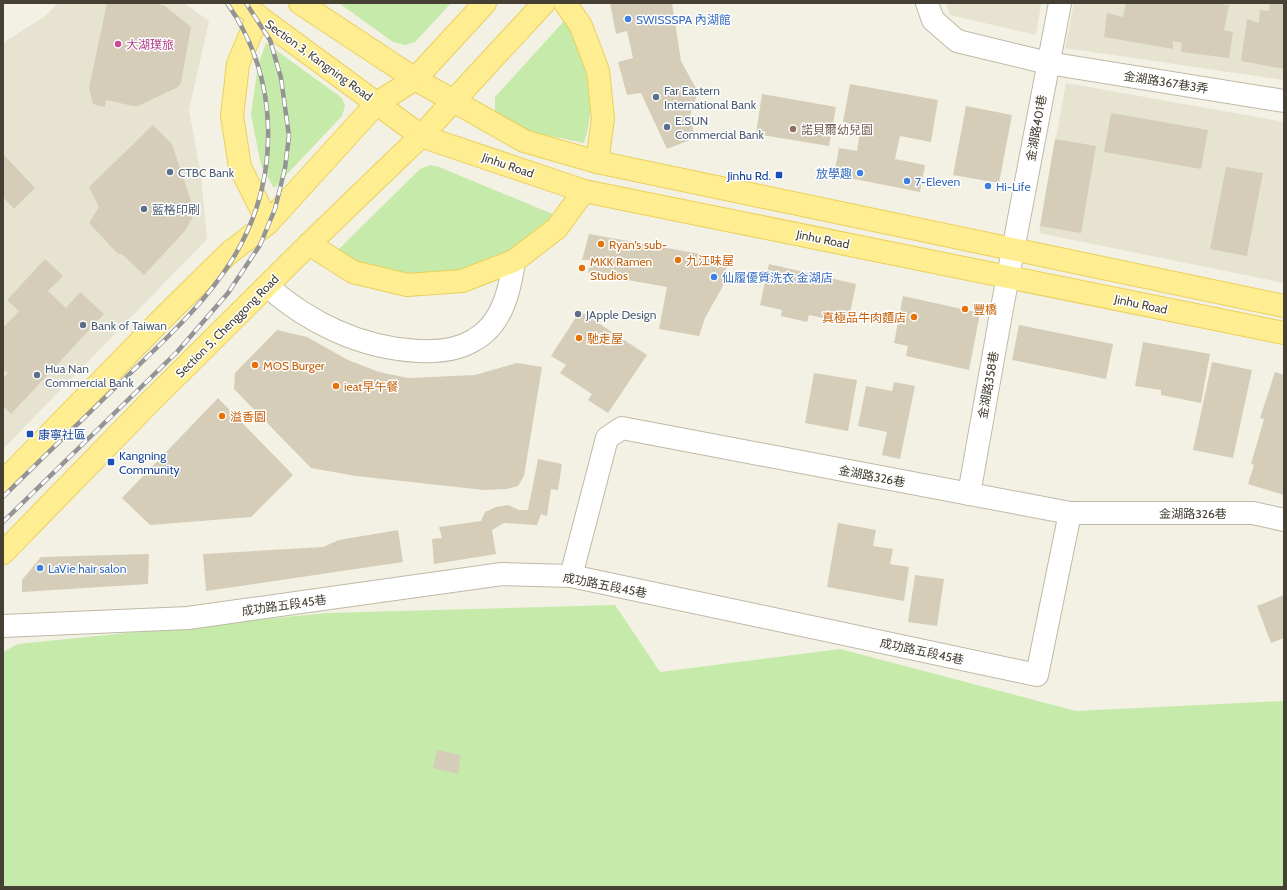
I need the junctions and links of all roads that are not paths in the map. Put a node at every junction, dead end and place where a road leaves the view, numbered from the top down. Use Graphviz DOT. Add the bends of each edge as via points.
graph roads {
  1 [pos="240,3"];
  2 [pos="300,3"];
  3 [pos="485,3"];
  4 [pos="544,3"];
  5 [pos="565,3"];
  6 [pos="928,3"];
  7 [pos="1060,3"];
  8 [pos="258,16"];
  9 [pos="1048,63"];
  10 [pos="415,79"];
  11 [pos="453,101"];
  12 [pos="1284,101"];
  13 [pos="378,103"];
  14 [pos="421,136"];
  15 [pos="597,162"];
  16 [pos="584,191"];
  17 [pos="268,223"];
  18 [pos="309,244"];
  19 [pos="1014,250"];
  20 [pos="514,261"];
  21 [pos="1008,276"];
  22 [pos="267,286"];
  23 [pos="1284,306"];
  24 [pos="1284,333"];
  25 [pos="3,482"];
  26 [pos="968,494"];
  27 [pos="1070,513"];
  28 [pos="1284,520"];
  29 [pos="3,553"];
  30 [pos="571,576"];
  31 [pos="3,626"];
  1 -- 8 [label="main road, Section 3, Kangning Road"];
  2 -- 10 [label="main road"];
  3 -- 10 [label="main road"];
  4 -- 11 [label="main road, Section 5, Chenggong Road"];
  5 -- 15 [label="main road" via="581,26 598,71 603,119"];
  6 -- 9 [label="street, 金湖路367巷3弄" via="933,20 957,40"];
  7 -- 9 [label="street, 金湖路401巷"];
  8 -- 13 [label="main road, Section 3, Kangning Road"];
  8 -- 17 [label="main road" via="238,64 232,116 240,167"];
  9 -- 12 [label="street, 金湖路367巷3弄"];
  9 -- 19 [label="street, 金湖路401巷"];
  10 -- 11 [label="main road"];
  10 -- 13 [label="main road"];
  11 -- 14 [label="main road, Section 5, Chenggong Road"];
  11 -- 15 [label="main road" via="524,140"];
  13 -- 14 [label="main road, Jinhu Road"];
  13 -- 17 [label="main road"];
  14 -- 16 [label="main road, Jinhu Road"];
  14 -- 18 [label="main road, Section 5, Chenggong Road"];
  15 -- 19 [label="main road"];
  16 -- 20 [label="main road" via="557,228"];
  16 -- 21 [label="main road, Jinhu Road"];
  17 -- 25 [label="main road" via="229,253 197,284"];
  18 -- 20 [label="main road" via="353,272 407,285 462,281"];
  18 -- 22 [label="main road, Section 5, Chenggong Road"];
  19 -- 21 [label="street, 金湖路401巷"];
  19 -- 23 [label="main road"];
  20 -- 22 [label="street" via="506,300 489,327 475,340 453,348 430,351 397,350 372,345 334,331 286,303"];
  21 -- 24 [label="main road, Jinhu Road"];
  21 -- 26 [label="street, 金湖路358巷"];
  22 -- 29 [label="main road, Section 5, Chenggong Road"];
  26 -- 27 [label="street, 金湖路326巷"];
  26 -- 30 [label="street, 金湖路326巷" via="622,428 607,438"];
  27 -- 28 [label="street, 金湖路326巷" via="1253,513"];
  27 -- 30 [label="street, 成功路五段45巷" via="1037,675"];
  30 -- 31 [label="street, 成功路五段45巷" via="502,574 188,618"];
}
